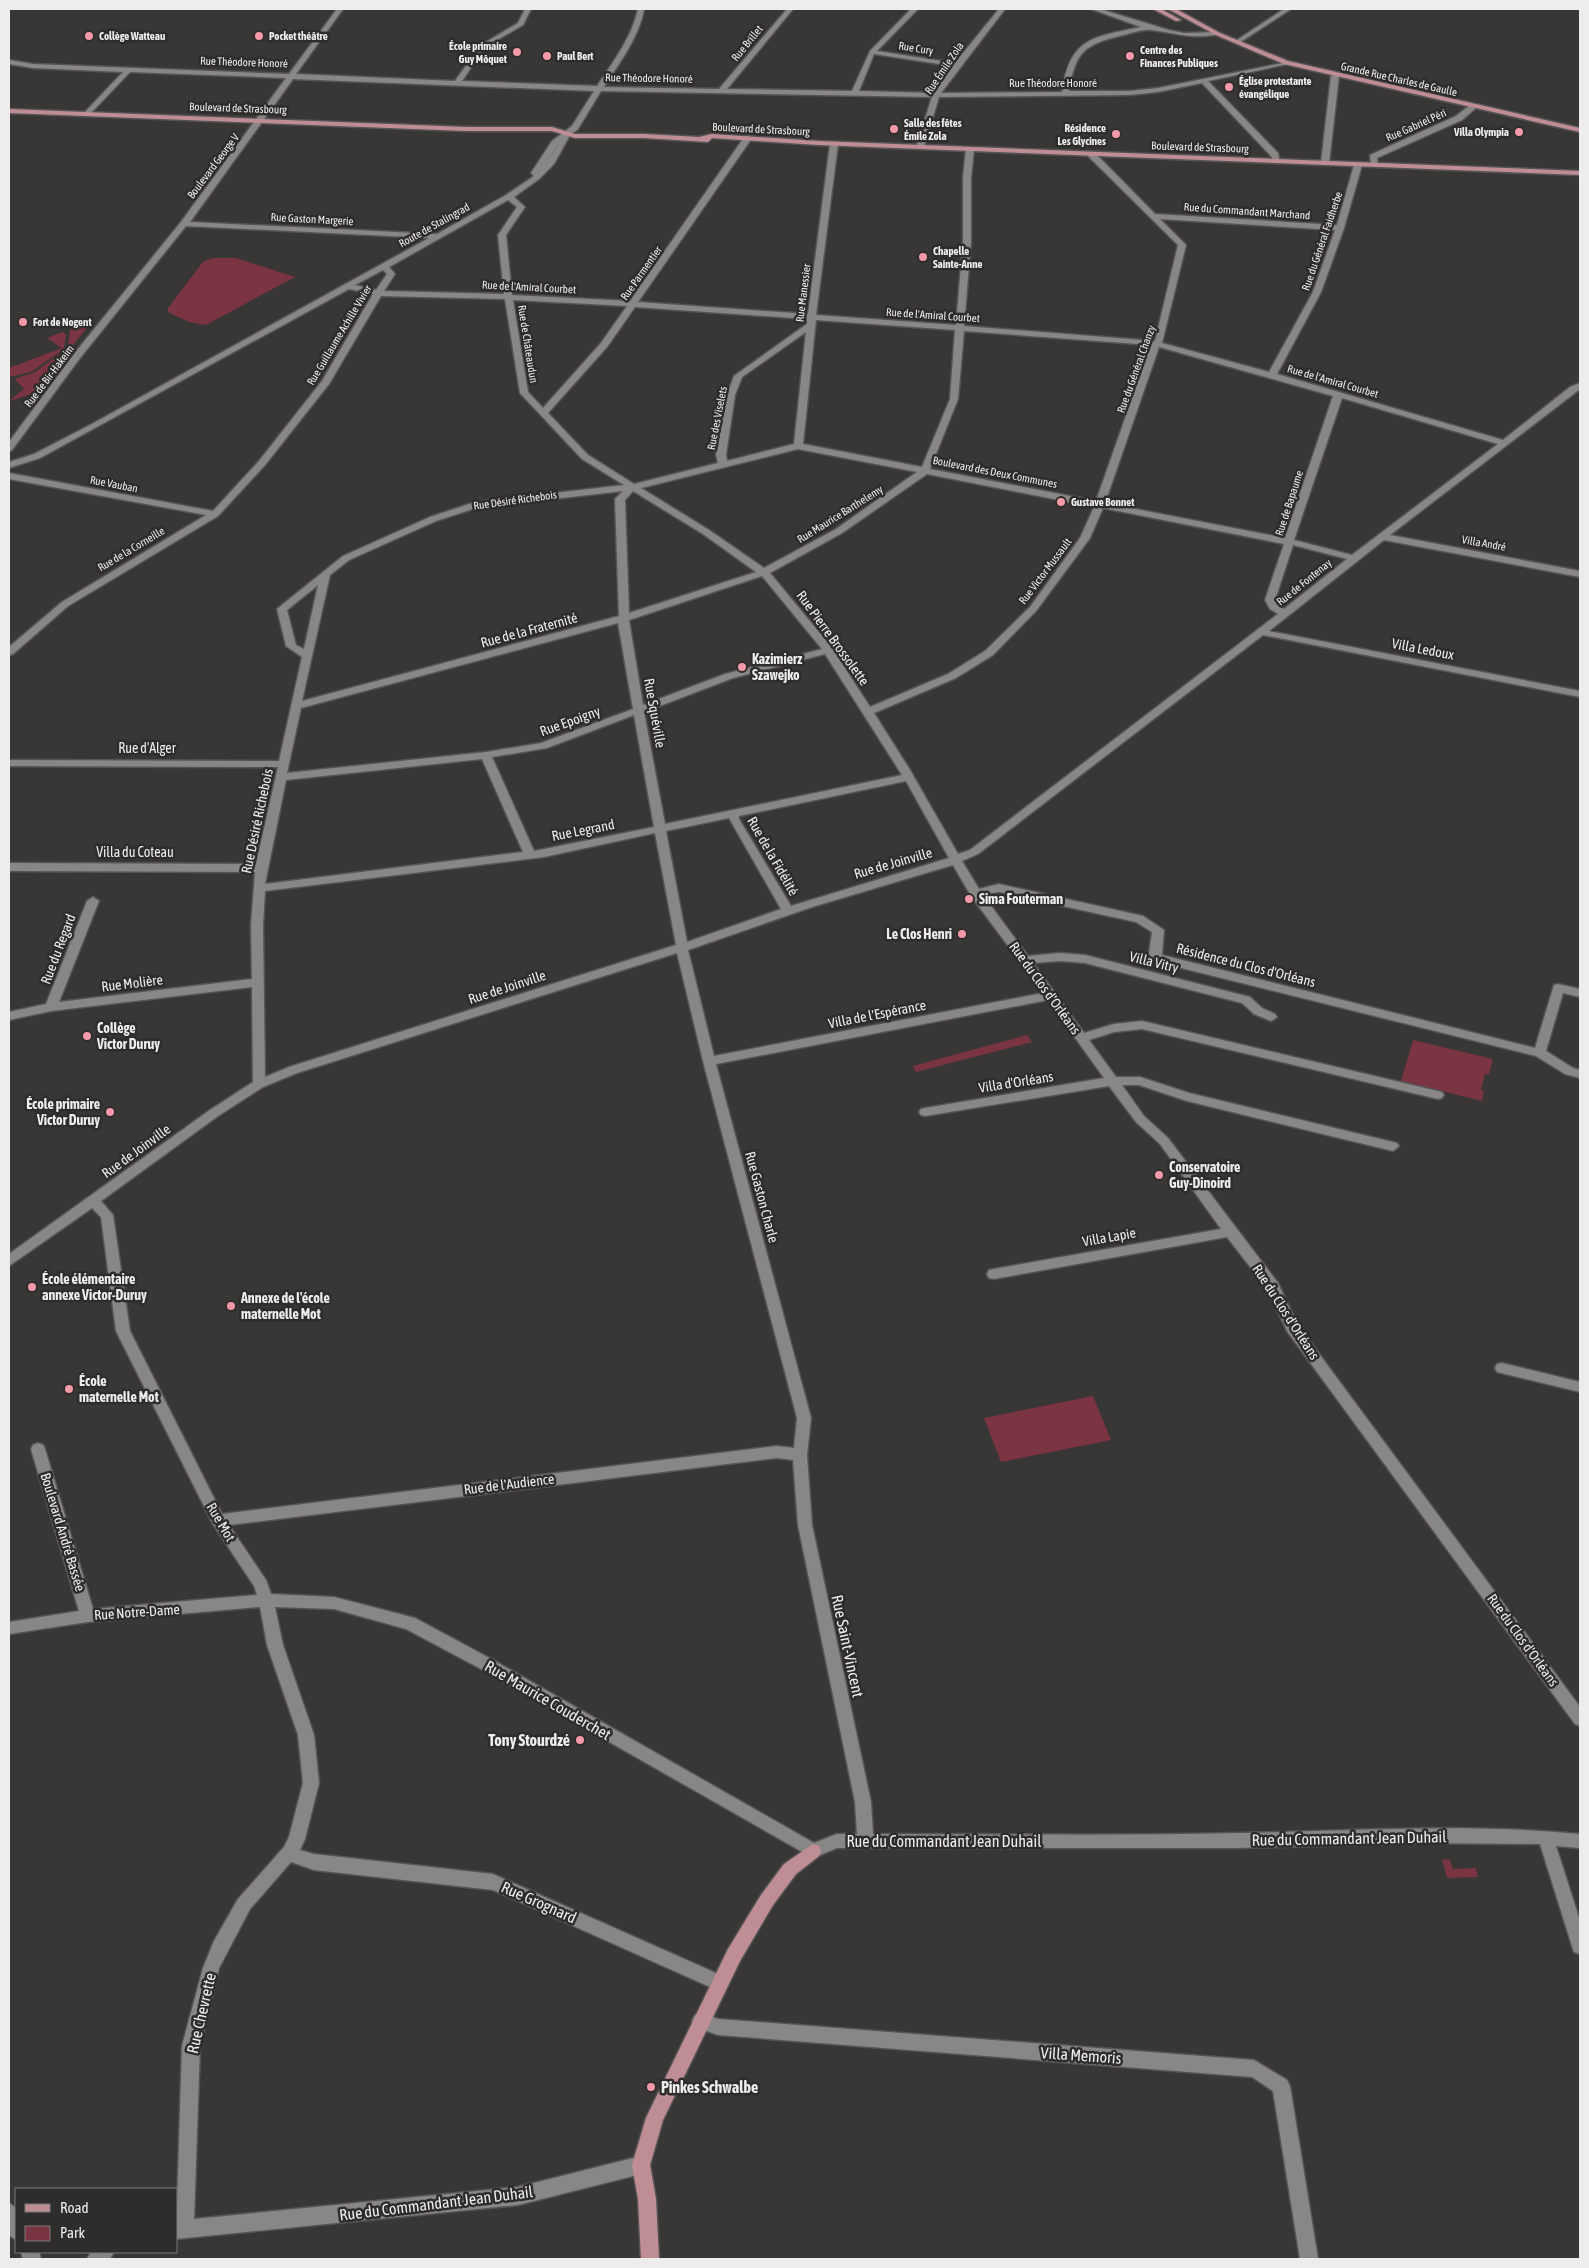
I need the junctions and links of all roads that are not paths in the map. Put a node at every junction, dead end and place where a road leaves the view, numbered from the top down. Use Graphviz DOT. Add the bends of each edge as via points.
graph roads {
  1 [pos="340,9"];
  2 [pos="528,9"];
  3 [pos="641,9"];
  4 [pos="790,9"];
  5 [pos="915,9"];
  6 [pos="1002,9"];
  7 [pos="1094,9"];
  8 [pos="1156,9"];
  9 [pos="1171,9"];
  10 [pos="1288,9"];
  11 [pos="1150,27"];
  12 [pos="1212,31"];
  13 [pos="1237,42"];
  14 [pos="872,52"];
  15 [pos="9,62"];
  16 [pos="1286,63"];
  17 [pos="957,65"];
  18 [pos="129,69"];
  19 [pos="293,75"];
  20 [pos="1335,76"];
  21 [pos="1204,81"];
  22 [pos="456,84"];
  23 [pos="599,88"];
  24 [pos="722,91"];
  25 [pos="854,94"];
  26 [pos="1065,94"];
  27 [pos="936,96"];
  28 [pos="1473,107"];
  29 [pos="9,111"];
  30 [pos="88,114"];
  31 [pos="260,120"];
  32 [pos="1580,130"];
  33 [pos="568,133"];
  34 [pos="746,140"];
  35 [pos="834,144"];
  36 [pos="920,147"];
  37 [pos="970,149"];
  38 [pos="1091,154"];
  39 [pos="1277,161"];
  40 [pos="1325,163"];
  41 [pos="1358,165"];
  42 [pos="1375,165"];
  43 [pos="1580,173"];
  44 [pos="510,197"];
  45 [pos="1153,216"];
  46 [pos="184,224"];
  47 [pos="1340,228"];
  48 [pos="438,236"];
  49 [pos="1330,257"];
  50 [pos="1339,259"];
  51 [pos="384,266"];
  52 [pos="346,286"];
  53 [pos="378,293"];
  54 [pos="509,297"];
  55 [pos="634,304"];
  56 [pos="811,321"];
  57 [pos="960,328"];
  58 [pos="1157,344"];
  59 [pos="1272,375"];
  60 [pos="1580,386"];
  61 [pos="1566,394"];
  62 [pos="1340,395"];
  63 [pos="1580,397"];
  64 [pos="544,413"];
  65 [pos="1505,443"];
  66 [pos="798,446"];
  67 [pos="10,447"];
  68 [pos="48,451"];
  69 [pos="37,456"];
  70 [pos="262,463"];
  71 [pos="723,464"];
  72 [pos="9,465"];
  73 [pos="925,471"];
  74 [pos="9,475"];
  75 [pos="632,487"];
  76 [pos="1099,506"];
  77 [pos="215,514"];
  78 [pos="1383,538"];
  79 [pos="1290,542"];
  80 [pos="1354,558"];
  81 [pos="765,572"];
  82 [pos="325,574"];
  83 [pos="1580,574"];
  84 [pos="1284,614"];
  85 [pos="623,618"];
  86 [pos="1261,632"];
  87 [pos="828,650"];
  88 [pos="9,652"];
  89 [pos="308,656"];
  90 [pos="1580,694"];
  91 [pos="297,706"];
  92 [pos="639,709"];
  93 [pos="868,712"];
  94 [pos="486,755"];
  95 [pos="9,763"];
  96 [pos="285,764"];
  97 [pos="282,777"];
  98 [pos="908,777"];
  99 [pos="1043,799"];
  100 [pos="734,815"];
  101 [pos="661,830"];
  102 [pos="530,855"];
  103 [pos="955,860"];
  104 [pos="9,867"];
  105 [pos="261,868"];
  106 [pos="259,888"];
  107 [pos="975,893"];
  108 [pos="93,901"];
  109 [pos="788,911"];
  110 [pos="682,947"];
  111 [pos="1024,960"];
  112 [pos="258,982"];
  113 [pos="1580,993"];
  114 [pos="1050,996"];
  115 [pos="51,1007"];
  116 [pos="9,1016"];
  117 [pos="1271,1017"];
  118 [pos="1081,1038"];
  119 [pos="1540,1054"];
  120 [pos="709,1061"];
  121 [pos="1580,1074"];
  122 [pos="1113,1082"];
  123 [pos="259,1084"];
  124 [pos="1438,1095"];
  125 [pos="925,1112"];
  126 [pos="1393,1146"];
  127 [pos="93,1201"];
  128 [pos="1230,1232"];
  129 [pos="9,1261"];
  130 [pos="994,1274"];
  131 [pos="1502,1368"];
  132 [pos="1580,1387"];
  133 [pos="38,1449"];
  134 [pos="800,1455"];
  135 [pos="218,1520"];
  136 [pos="266,1600"];
  137 [pos="88,1616"];
  138 [pos="9,1628"];
  139 [pos="1580,1718"];
  140 [pos="1546,1839"];
  141 [pos="1580,1841"];
  142 [pos="865,1842"];
  143 [pos="813,1851"];
  144 [pos="290,1852"];
  145 [pos="1580,1946"];
  146 [pos="719,1983"];
  147 [pos="701,2020"];
  148 [pos="641,2165"];
  149 [pos="9,2212"];
  150 [pos="15,2229"];
  151 [pos="180,2229"];
  152 [pos="650,2259"];
  153 [pos="1309,2259"];
  1 -- 19 [label="street, Boulevard George V"];
  2 -- 22 [label="street" via="521,24 483,46"];
  3 -- 23 [label="street, Route de Stalingrad" via="628,43"];
  4 -- 24 [label="street, Rue Brillet"];
  5 -- 14 [label="street"];
  6 -- 17 [label="street, Rue Émile Zola"];
  7 -- 11 [label="street"];
  8 -- 12 [label="main road, Grande Rue Charles de Gaulle"];
  9 -- 12 [label="main road, Grande Rue Charles de Gaulle"];
  10 -- 13 [label="street"];
  11 -- 12 [label="street" via="1182,34"];
  11 -- 26 [label="street" via="1083,47 1070,66"];
  12 -- 13 [label="main road, Grande Rue Charles de Gaulle"];
  13 -- 16 [label="main road, Grande Rue Charles de Gaulle"];
  14 -- 17 [label="street, Rue Cury"];
  14 -- 25 [label="street"];
  15 -- 18 [label="street, Rue Théodore Honoré" via="33,66"];
  16 -- 20 [label="main road, Grande Rue Charles de Gaulle"];
  16 -- 21 [label="street, Rue Théodore Honoré"];
  17 -- 27 [label="street, Rue Émile Zola"];
  18 -- 19 [label="street, Rue Théodore Honoré"];
  18 -- 30 [label="street"];
  19 -- 22 [label="street, Rue Théodore Honoré"];
  19 -- 31 [label="street, Boulevard George V"];
  20 -- 28 [label="main road, Grande Rue Charles de Gaulle"];
  20 -- 40 [label="street"];
  21 -- 26 [label="street, Rue Théodore Honoré" via="1130,93"];
  21 -- 39 [label="street" via="1275,155"];
  22 -- 23 [label="street, Rue Théodore Honoré"];
  23 -- 24 [label="street, Rue Théodore Honoré"];
  23 -- 33 [label="street, Route de Stalingrad"];
  24 -- 25 [label="street, Rue Théodore Honoré"];
  25 -- 27 [label="street, Rue Théodore Honoré"];
  26 -- 27 [label="street, Rue Théodore Honoré"];
  27 -- 36 [label="street, Rue Émile Zola"];
  28 -- 32 [label="main road, Grande Rue Charles de Gaulle"];
  28 -- 42 [label="street, Rue Gabriel Péri" via="1459,118 1373,157"];
  29 -- 30 [label="main road, Boulevard de Strasbourg"];
  30 -- 31 [label="main road, Boulevard de Strasbourg"];
  31 -- 33 [label="main road, Boulevard de Strasbourg" via="475,132"];
  31 -- 46 [label="street, Boulevard George V"];
  33 -- 34 [label="main road, Boulevard de Strasbourg" via="587,137"];
  33 -- 44 [label="street, Route de Stalingrad" via="552,164"];
  34 -- 35 [label="main road, Boulevard de Strasbourg"];
  34 -- 55 [label="street, Rue Parmentier"];
  35 -- 36 [label="main road, Boulevard de Strasbourg"];
  35 -- 56 [label="street, Rue Manessier"];
  36 -- 37 [label="main road, Boulevard de Strasbourg"];
  37 -- 38 [label="main road, Boulevard de Strasbourg"];
  37 -- 57 [label="street"];
  38 -- 39 [label="main road, Boulevard de Strasbourg"];
  38 -- 45 [label="street, Rue du Général Chanzy"];
  39 -- 40 [label="main road, Boulevard de Strasbourg"];
  40 -- 41 [label="main road, Boulevard de Strasbourg"];
  41 -- 42 [label="main road, Boulevard de Strasbourg"];
  41 -- 47 [label="street, Rue du Général Faidherbe"];
  42 -- 43 [label="main road, Boulevard de Strasbourg"];
  44 -- 48 [label="street, Route de Stalingrad"];
  44 -- 54 [label="street, Rue de Châteaudun" via="521,207 502,235"];
  45 -- 47 [label="street, Rue du Commandant Marchand"];
  45 -- 58 [label="street, Rue du Général Chanzy" via="1182,245"];
  46 -- 48 [label="street, Rue Gaston Margerie"];
  46 -- 67 [label="street, Rue de Bir-Hakeim" via="77,356"];
  47 -- 49 [label="street, Rue du Général Faidherbe"];
  48 -- 51 [label="street, Route de Stalingrad"];
  49 -- 50 [label="street"];
  49 -- 59 [label="street, Rue du Général Faidherbe" via="1317,292"];
  51 -- 52 [label="street, Route de Stalingrad"];
  51 -- 53 [label="street, Rue Guillaume Achille Vivier" via="391,274"];
  52 -- 53 [label="street, Rue de l'Amiral Courbet"];
  52 -- 68 [label="street, Route de Stalingrad"];
  53 -- 54 [label="street, Rue de l'Amiral Courbet"];
  53 -- 70 [label="street, Rue Guillaume Achille Vivier" via="326,382"];
  54 -- 55 [label="street, Rue de l'Amiral Courbet"];
  54 -- 64 [label="street, Rue de Châteaudun" via="524,393"];
  55 -- 56 [label="street, Rue de l'Amiral Courbet"];
  55 -- 64 [label="street, Rue Parmentier" via="582,372"];
  56 -- 57 [label="street, Rue de l'Amiral Courbet"];
  56 -- 66 [label="street, Rue Manessier"];
  56 -- 71 [label="street, Rue des Viselets" via="738,376 731,395 721,455"];
  57 -- 58 [label="street, Rue de l'Amiral Courbet"];
  57 -- 73 [label="street" via="954,399"];
  58 -- 59 [label="street, Rue de l'Amiral Courbet"];
  58 -- 76 [label="street, Rue du Général Chanzy"];
  59 -- 62 [label="street, Rue de l'Amiral Courbet"];
  60 -- 61 [label="street, Rue de Fontenay"];
  61 -- 63 [label="street"];
  61 -- 65 [label="street, Rue de Fontenay"];
  62 -- 65 [label="street, Rue de l'Amiral Courbet"];
  62 -- 79 [label="street, Rue de Bapaume" via="1336,398"];
  64 -- 75 [label="street, Rue de Châteaudun" via="584,456"];
  65 -- 78 [label="street, Rue de Fontenay"];
  66 -- 71 [label="street, Boulevard des Deux Communes"];
  66 -- 73 [label="street, Boulevard des Deux Communes"];
  67 -- 68 [label="street" via="24,453"];
  68 -- 69 [label="street, Route de Stalingrad"];
  69 -- 72 [label="street"];
  69 -- 74 [label="street"];
  70 -- 77 [label="street, Rue de la Corneille"];
  71 -- 75 [label="street, Boulevard des Deux Communes"];
  73 -- 76 [label="street, Boulevard des Deux Communes"];
  73 -- 81 [label="street, Rue Maurice Barthelemy" via="839,530"];
  74 -- 77 [label="street, Rue Vauban"];
  75 -- 81 [label="street, Rue Pierre Brossolette"];
  75 -- 82 [label="street, Rue Désiré Richebois" via="474,504 346,558"];
  75 -- 85 [label="street, Rue Squéville" via="620,499"];
  76 -- 79 [label="street, Boulevard des Deux Communes"];
  76 -- 93 [label="street, Rue Victor Mussault" via="1085,538 1033,609 989,653 952,676"];
  77 -- 88 [label="street, Rue de la Corneille" via="65,604"];
  78 -- 80 [label="street, Rue de Fontenay"];
  78 -- 83 [label="street, Villa André"];
  79 -- 80 [label="street, Boulevard des Deux Communes"];
  79 -- 84 [label="street, Rue de Bapaume" via="1270,600"];
  80 -- 84 [label="street, Rue de Fontenay"];
  81 -- 85 [label="street, Rue de la Fraternité"];
  81 -- 87 [label="street, Rue Pierre Brossolette"];
  82 -- 89 [label="street, Rue Désiré Richebois"];
  82 -- 89 [label="street, Rue Désiré Richebois" via="282,609 292,646"];
  84 -- 86 [label="street, Rue de Fontenay"];
  85 -- 91 [label="street, Rue de la Fraternité"];
  85 -- 92 [label="street, Rue Squéville"];
  86 -- 90 [label="street, Villa Ledoux"];
  86 -- 99 [label="street, Rue de Fontenay"];
  87 -- 92 [label="street, Rue Epoigny" via="729,676"];
  87 -- 93 [label="street, Rue Pierre Brossolette"];
  89 -- 91 [label="street, Rue Désiré Richebois"];
  91 -- 96 [label="street, Rue Désiré Richebois"];
  92 -- 94 [label="street, Rue Epoigny" via="543,746"];
  92 -- 101 [label="street, Rue Squéville"];
  93 -- 98 [label="street, Rue Pierre Brossolette"];
  94 -- 97 [label="street, Rue Epoigny"];
  94 -- 102 [label="street"];
  95 -- 96 [label="street, Rue d'Alger"];
  96 -- 97 [label="street, Rue Désiré Richebois"];
  97 -- 105 [label="street, Rue Désiré Richebois"];
  98 -- 100 [label="street, Rue Legrand"];
  98 -- 103 [label="street, Rue Pierre Brossolette"];
  99 -- 103 [label="street, Rue de Joinville" via="974,852"];
  100 -- 101 [label="street, Rue Legrand"];
  100 -- 109 [label="street, Rue de la Fidélité"];
  101 -- 102 [label="street, Rue Legrand"];
  101 -- 110 [label="street, Rue Squéville"];
  102 -- 106 [label="street, Rue Legrand"];
  103 -- 107 [label="street, Rue du Clos d'Orléans"];
  103 -- 109 [label="street, Rue de Joinville"];
  104 -- 105 [label="street, Villa du Coteau"];
  105 -- 106 [label="street, Rue Désiré Richebois"];
  106 -- 112 [label="street, Rue Désiré Richebois"];
  107 -- 111 [label="street, Rue du Clos d'Orléans"];
  107 -- 119 [label="street, Résidence du Clos d'Orléans" via="999,888 1139,919 1158,930 1157,958"];
  108 -- 115 [label="street, Rue du Regard"];
  109 -- 110 [label="street, Rue de Joinville"];
  110 -- 120 [label="street, Rue Gaston Charle"];
  110 -- 123 [label="street, Rue de Joinville" via="354,1050"];
  111 -- 114 [label="street, Rue du Clos d'Orléans"];
  111 -- 117 [label="street, Villa Vitry" via="1060,957 1084,960 1246,1000"];
  112 -- 115 [label="street, Rue Molière"];
  112 -- 123 [label="street, Rue Désiré Richebois"];
  113 -- 119 [label="street" via="1558,988"];
  114 -- 118 [label="street, Rue du Clos d'Orléans"];
  114 -- 120 [label="street, Villa de l'Espérance"];
  115 -- 116 [label="street, Rue Molière"];
  118 -- 122 [label="street, Rue du Clos d'Orléans"];
  118 -- 124 [label="street" via="1114,1028 1142,1025"];
  119 -- 121 [label="street, Résidence du Clos d'Orléans"];
  120 -- 134 [label="street, Rue Gaston Charle" via="804,1418"];
  122 -- 125 [label="street, Villa d'Orléans"];
  122 -- 126 [label="street, Villa d'Orléans" via="1140,1081 1187,1096"];
  122 -- 128 [label="street, Rue du Clos d'Orléans" via="1140,1118 1164,1141"];
  123 -- 127 [label="street, Rue de Joinville" via="172,1142"];
  127 -- 129 [label="street, Rue de Joinville"];
  127 -- 135 [label="street, Rue Mot" via="107,1215 123,1331"];
  128 -- 130 [label="street, Villa Lapie"];
  128 -- 139 [label="street, Rue du Clos d'Orléans" via="1273,1288 1292,1327"];
  131 -- 132 [label="street"];
  133 -- 137 [label="street, Boulevard André Bassée"];
  134 -- 135 [label="street, Rue de l'Audience" via="777,1452"];
  134 -- 142 [label="street, Rue Saint-Vincent" via="805,1524 863,1802"];
  135 -- 136 [label="street, Rue Mot" via="261,1584"];
  136 -- 137 [label="street, Rue Notre-Dame"];
  136 -- 143 [label="street, Rue Maurice Couderchet" via="334,1603 410,1623"];
  136 -- 144 [label="street, Rue Mot" via="274,1645 306,1735 311,1783 297,1839"];
  137 -- 138 [label="street, Rue Notre-Dame"];
  140 -- 141 [label="street, Rue du Commandant Jean Duhail"];
  140 -- 142 [label="street, Rue du Commandant Jean Duhail" via="1529,1836 1426,1836 1237,1841"];
  140 -- 145 [label="street"];
  142 -- 143 [label="street, Rue du Commandant Jean Duhail" via="837,1841"];
  143 -- 146 [label="main road, Rue du Commandant Jean Duhail" via="790,1869"];
  144 -- 146 [label="street, Rue Grognard" via="300,1859 314,1862 493,1882"];
  144 -- 151 [label="street, Rue Chevrette" via="244,1904 211,1968 191,2046"];
  146 -- 147 [label="main road, Rue du Commandant Jean Duhail"];
  147 -- 148 [label="main road, Rue du Commandant Jean Duhail" via="655,2118"];
  147 -- 153 [label="street, Villa Memoris" via="728,2028 1254,2069 1281,2086"];
  148 -- 151 [label="street, Rue du Commandant Jean Duhail" via="518,2196"];
  148 -- 152 [label="main road" via="647,2199"];
  149 -- 150 [label="street"];
}
